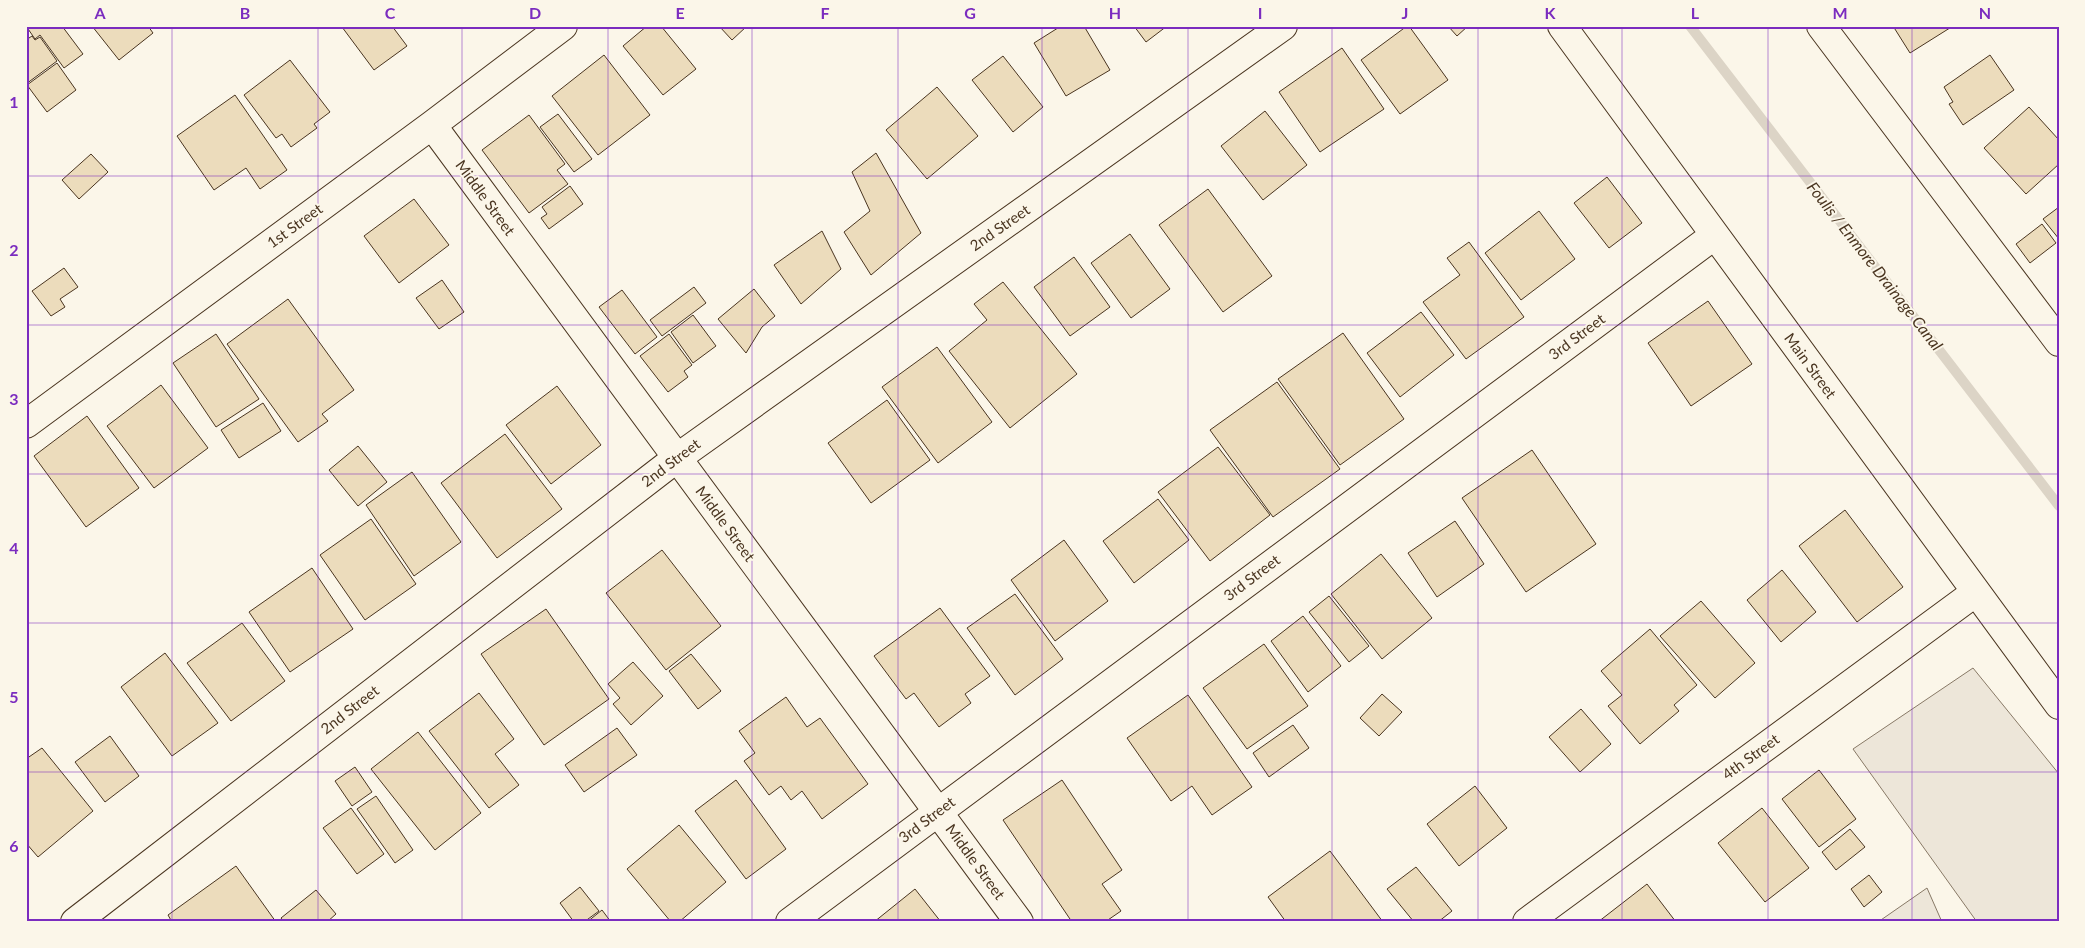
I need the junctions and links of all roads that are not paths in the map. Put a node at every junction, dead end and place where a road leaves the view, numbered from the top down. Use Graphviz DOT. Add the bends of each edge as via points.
graph roads {
  1 [pos="563,26"];
  2 [pos="1283,26"];
  3 [pos="1562,26"];
  4 [pos="1822,26"];
  5 [pos="432,126"];
  6 [pos="1714,235"];
  7 [pos="2059,342"];
  8 [pos="26,424"];
  9 [pos="677,458"];
  10 [pos="1976,592"];
  11 [pos="2059,705"];
  12 [pos="937,811"];
  13 [pos="75,922"];
  14 [pos="790,922"];
  15 [pos="1019,922"];
  16 [pos="1527,922"];
  1 -- 5 [label="street, 1st Street"];
  2 -- 9 [label="street, 2nd Street"];
  3 -- 6 [label="street, Main Street"];
  4 -- 7 [label="street"];
  5 -- 8 [label="street, 1st Street"];
  5 -- 9 [label="street, Middle Street"];
  6 -- 10 [label="street, Main Street"];
  6 -- 12 [label="street, 3rd Street"];
  9 -- 12 [label="street, Middle Street"];
  9 -- 13 [label="street, 2nd Street"];
  10 -- 11 [label="street, Main Street"];
  10 -- 16 [label="street, 4th Street"];
  12 -- 14 [label="street, 3rd Street"];
  12 -- 15 [label="street, Middle Street"];
}
